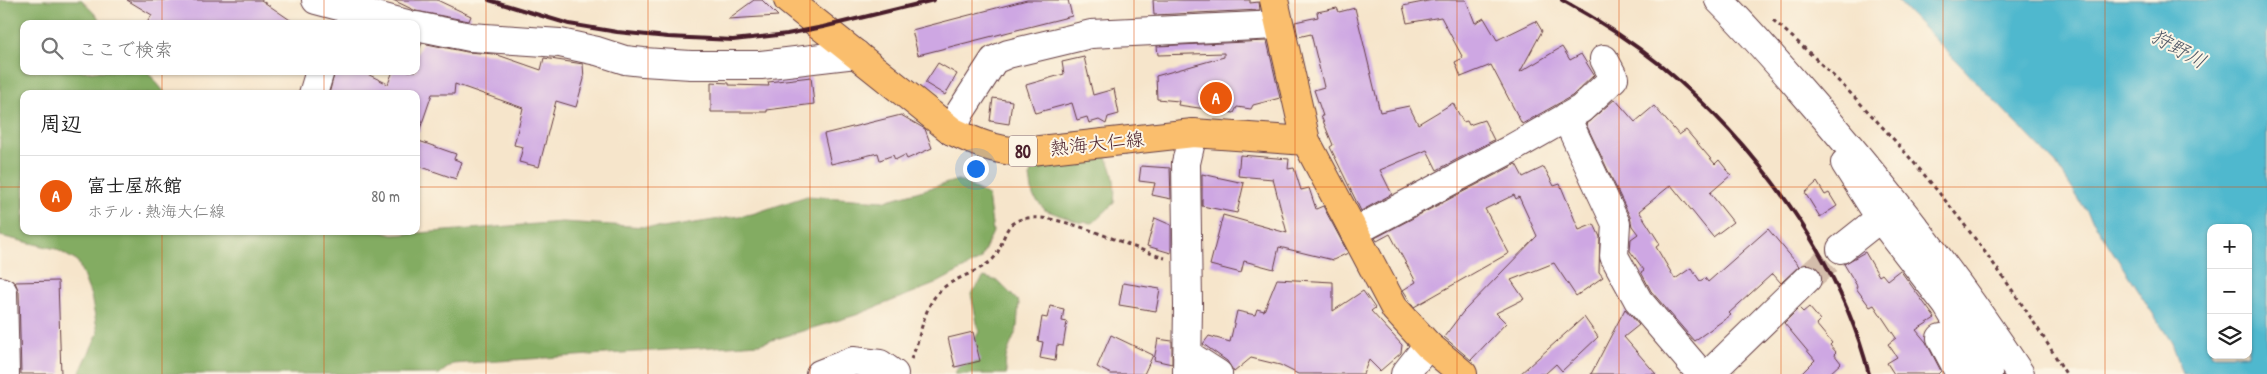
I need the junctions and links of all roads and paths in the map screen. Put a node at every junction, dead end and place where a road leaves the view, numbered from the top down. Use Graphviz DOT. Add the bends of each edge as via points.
graph roads {
  1 [pos="316,0"];
  2 [pos="788,0"];
  3 [pos="1719,0"];
  4 [pos="1276,12"];
  5 [pos="341,16"];
  6 [pos="1771,18"];
  7 [pos="374,20"];
  8 [pos="420,27"];
  9 [pos="856,54"];
  10 [pos="1604,59"];
  11 [pos="319,75"];
  12 [pos="314,90"];
  13 [pos="1824,116"];
  14 [pos="1566,117"];
  15 [pos="952,131"];
  16 [pos="1192,133"];
  17 [pos="1306,141"];
  18 [pos="1880,218"];
  19 [pos="1354,232"];
  20 [pos="1841,249"];
  21 [pos="1187,264"];
  22 [pos="1807,279"];
  23 [pos="0,291"];
  24 [pos="1940,338"];
  25 [pos="1428,345"];
  26 [pos="1187,364"];
  27 [pos="902,369"];
  28 [pos="5,374"];
  29 [pos="820,374"];
  30 [pos="1218,374"];
  31 [pos="1405,374"];
  32 [pos="1463,374"];
  33 [pos="1701,374"];
  34 [pos="1709,374"];
  35 [pos="1960,374"];
  36 [pos="1988,374"];
  37 [pos="2020,374"];
  38 [pos="2066,374"];
  1 -- 5 [label="street"];
  2 -- 9 [label="main road, 熱海大仁線 / 80"];
  3 -- 13 [label="street"];
  4 -- 15 [label="street" via="1091,34 1008,54 994,60"];
  4 -- 17 [label="main road"];
  5 -- 7 [label="street"];
  6 -- 38 [label="path" via="1883,126 1989,257"];
  8 -- 9 [label="street" via="470,37 560,43 625,60 691,65 761,65"];
  9 -- 15 [label="main road, 熱海大仁線 / 80"];
  10 -- 14 [label="street" via="1614,78 1581,109"];
  11 -- 12 [label="street"];
  13 -- 18 [label="street" via="1830,138"];
  13 -- 37 [label="street" via="1896,200 1980,312"];
  14 -- 19 [label="street"];
  14 -- 33 [label="street" via="1616,224 1614,256 1638,300"];
  15 -- 16 [label="main road, 熱海大仁線 / 80" via="991,148 1022,152"];
  16 -- 17 [label="main road, 熱海大仁線 / 80"];
  16 -- 21 [label="street" via="1186,163"];
  17 -- 19 [label="main road"];
  18 -- 20 [label="street"];
  18 -- 36 [label="street" via="1947,305"];
  19 -- 25 [label="main road" via="1395,309"];
  21 -- 26 [label="street"];
  21 -- 27 [label="path" via="1064,222 1027,217 1012,223 994,258 932,298"];
  22 -- 34 [label="street"];
  23 -- 28 [label="street" via="3,292"];
  24 -- 35 [label="street"];
  25 -- 31 [label="street"];
  25 -- 32 [label="main road"];
  26 -- 30 [label="street"];
  27 -- 29 [label="street" via="853,361"];
}
